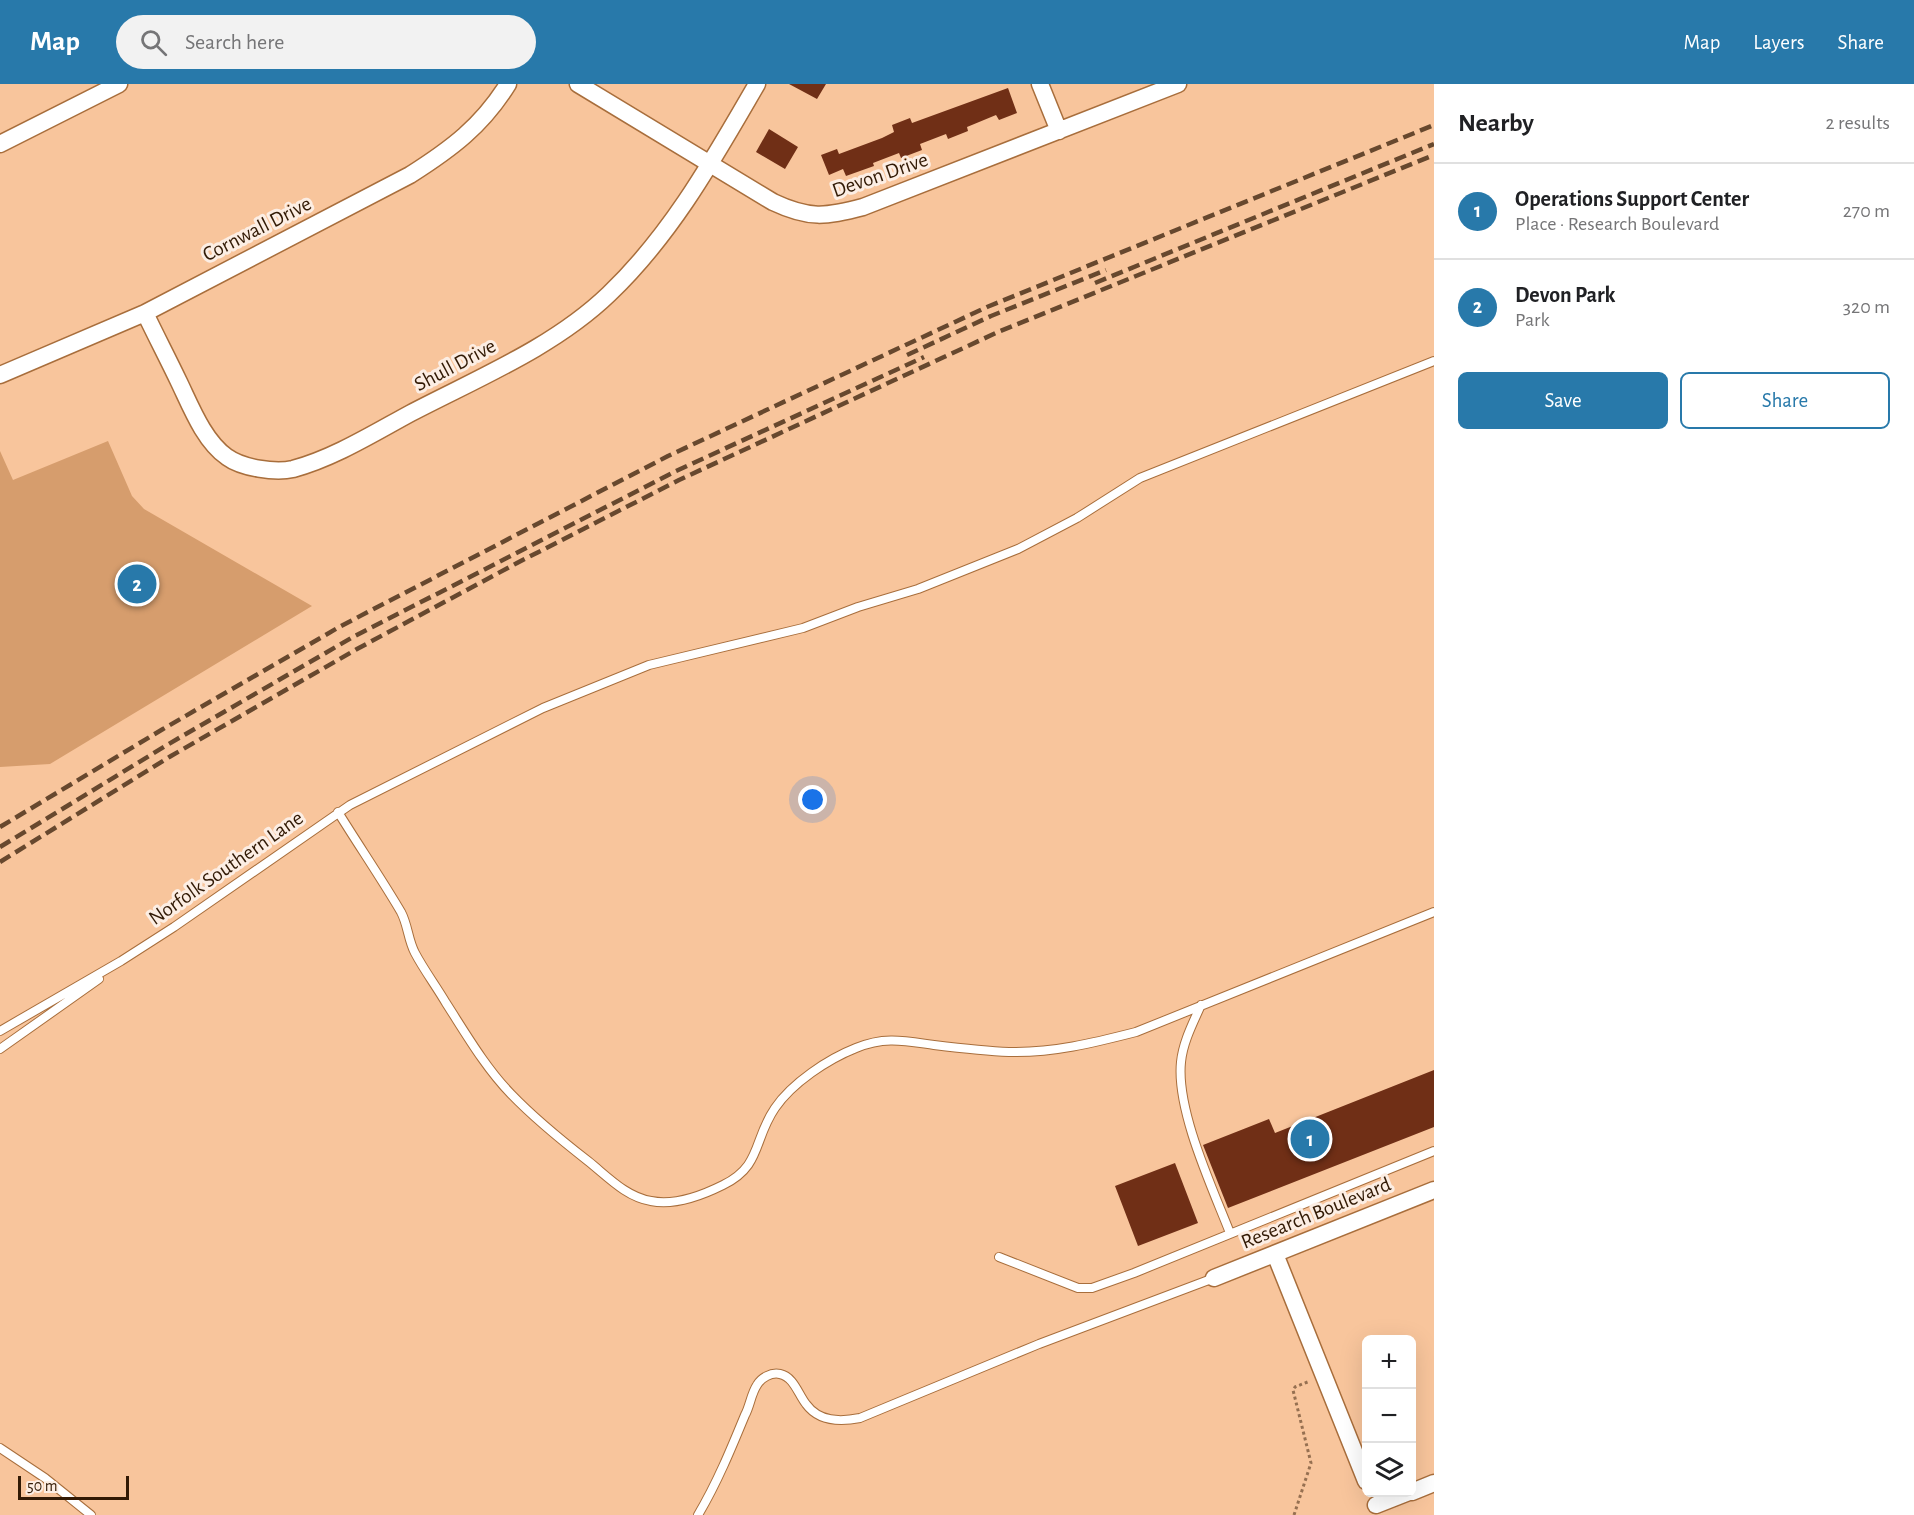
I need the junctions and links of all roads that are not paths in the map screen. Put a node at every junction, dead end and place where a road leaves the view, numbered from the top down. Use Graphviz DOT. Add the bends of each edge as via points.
graph roads {
  1 [pos="118,84"];
  2 [pos="508,84"];
  3 [pos="578,84"];
  4 [pos="757,84"];
  5 [pos="1040,84"];
  6 [pos="1178,84"];
  7 [pos="1059,131"];
  8 [pos="0,144"];
  9 [pos="711,165"];
  10 [pos="145,313"];
  11 [pos="1434,361"];
  12 [pos="0,375"];
  13 [pos="338,813"];
  14 [pos="1434,912"];
  15 [pos="174,927"];
  16 [pos="1201,1005"];
  17 [pos="0,1031"];
  18 [pos="0,1049"];
  19 [pos="1434,1150"];
  20 [pos="1434,1190"];
  21 [pos="1230,1233"];
  22 [pos="1275,1254"];
  23 [pos="999,1257"];
  24 [pos="1214,1278"];
  25 [pos="0,1448"];
  26 [pos="1362,1471"];
  27 [pos="1434,1483"];
  28 [pos="1416,1490"];
  29 [pos="1396,1497"];
  30 [pos="1376,1504"];
  31 [pos="91,1515"];
  32 [pos="699,1515"];
  1 -- 8 [label="street"];
  2 -- 10 [label="street, Cornwall Drive" via="472,131 447,152"];
  3 -- 9 [label="street, Devon Drive"];
  4 -- 9 [label="street, Shull Drive"];
  5 -- 7 [label="street"];
  6 -- 7 [label="street, Devon Drive"];
  7 -- 9 [label="street, Devon Drive" via="938,180 834,215 793,212"];
  9 -- 10 [label="street, Shull Drive" via="650,251 608,295 574,323 528,352 338,452 291,469 254,469 227,457 211,441"];
  10 -- 12 [label="street, Cornwall Drive"];
  11 -- 13 [label="lane, Norfolk Southern Lane" via="1140,478 1034,541 918,589 803,628 650,665 584,690"];
  13 -- 15 [label="lane, Norfolk Southern Lane"];
  13 -- 16 [label="lane" via="403,915 415,953 475,1049 509,1092 562,1141 622,1188 648,1201 682,1201 739,1176 750,1164 776,1106 825,1064 856,1048 893,1039 1008,1052 1068,1049 1136,1032"];
  14 -- 16 [label="lane"];
  15 -- 17 [label="lane, Norfolk Southern Lane"];
  15 -- 18 [label="lane"];
  16 -- 21 [label="lane" via="1185,1044 1180,1074 1199,1152"];
  19 -- 21 [label="lane"];
  20 -- 22 [label="street, Research Boulevard"];
  21 -- 23 [label="lane" via="1092,1288 1078,1288"];
  22 -- 24 [label="street, Research Boulevard"];
  22 -- 26 [label="street"];
  24 -- 32 [label="lane" via="860,1418 841,1422 824,1418 807,1406 789,1377 778,1373 766,1376 757,1384"];
  25 -- 31 [label="lane"];
  27 -- 28 [label="street"];
  29 -- 30 [label="street"];
}
